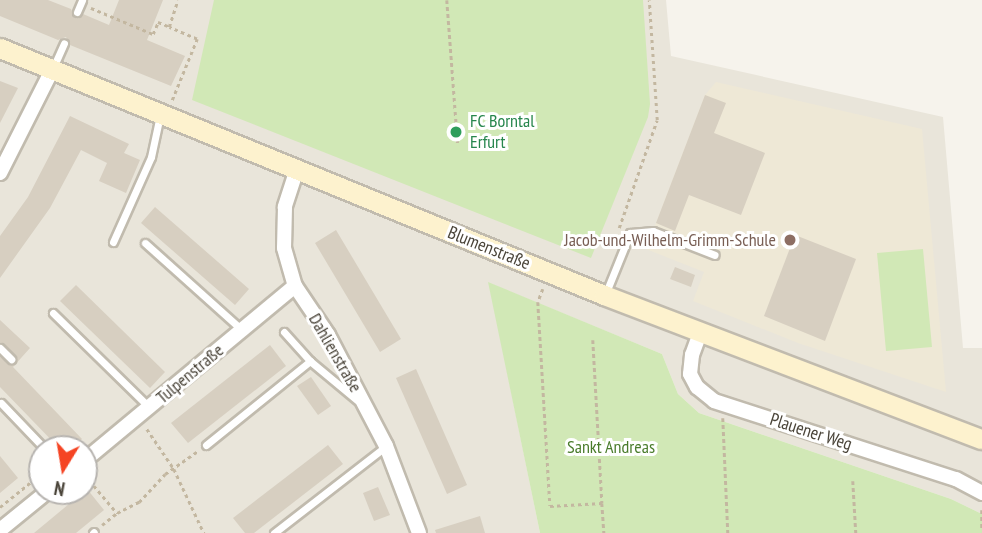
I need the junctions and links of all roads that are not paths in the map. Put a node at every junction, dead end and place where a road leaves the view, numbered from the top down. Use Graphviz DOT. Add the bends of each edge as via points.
graph roads {
  1 [pos="64,43"];
  2 [pos="0,48"];
  3 [pos="52,70"];
  4 [pos="161,114"];
  5 [pos="297,169"];
  6 [pos="0,173"];
  7 [pos="113,242"];
  8 [pos="145,243"];
  9 [pos="715,255"];
  10 [pos="295,286"];
  11 [pos="604,295"];
  12 [pos="53,313"];
  13 [pos="242,330"];
  14 [pos="284,332"];
  15 [pos="700,333"];
  16 [pos="0,348"];
  17 [pos="10,359"];
  18 [pos="310,361"];
  19 [pos="1,403"];
  20 [pos="366,408"];
  21 [pos="144,412"];
  22 [pos="32,435"];
  23 [pos="982,439"];
  24 [pos="206,445"];
  25 [pos="386,446"];
  26 [pos="98,450"];
  27 [pos="982,493"];
  28 [pos="31,505"];
  29 [pos="0,530"];
  30 [pos="274,533"];
  31 [pos="419,533"];
  1 -- 3 [label="lane"];
  2 -- 3 [label="street, Blumenstraße"];
  3 -- 4 [label="street, Blumenstraße"];
  3 -- 6 [label="street"];
  4 -- 5 [label="street, Blumenstraße"];
  4 -- 7 [label="lane" via="151,157"];
  5 -- 10 [label="street, Dahlienstraße" via="285,206 284,248"];
  5 -- 11 [label="street, Blumenstraße"];
  8 -- 13 [label="lane"];
  9 -- 11 [label="lane" via="653,231 630,233"];
  10 -- 13 [label="street, Tulpenstraße"];
  10 -- 20 [label="street, Dahlienstraße" via="328,335"];
  11 -- 15 [label="street, Blumenstraße"];
  12 -- 21 [label="lane"];
  13 -- 21 [label="street, Tulpenstraße"];
  14 -- 18 [label="lane"];
  15 -- 23 [label="street, Blumenstraße"];
  15 -- 27 [label="street, Plauener Weg" via="690,373 697,387 714,401 956,479"];
  16 -- 17 [label="lane"];
  18 -- 20 [label="lane"];
  18 -- 24 [label="lane"];
  19 -- 22 [label="lane"];
  20 -- 25 [label="street, Dahlienstraße"];
  21 -- 26 [label="street, Tulpenstraße"];
  25 -- 30 [label="lane"];
  25 -- 31 [label="street, Dahlienstraße"];
  28 -- 29 [label="street"];
}
